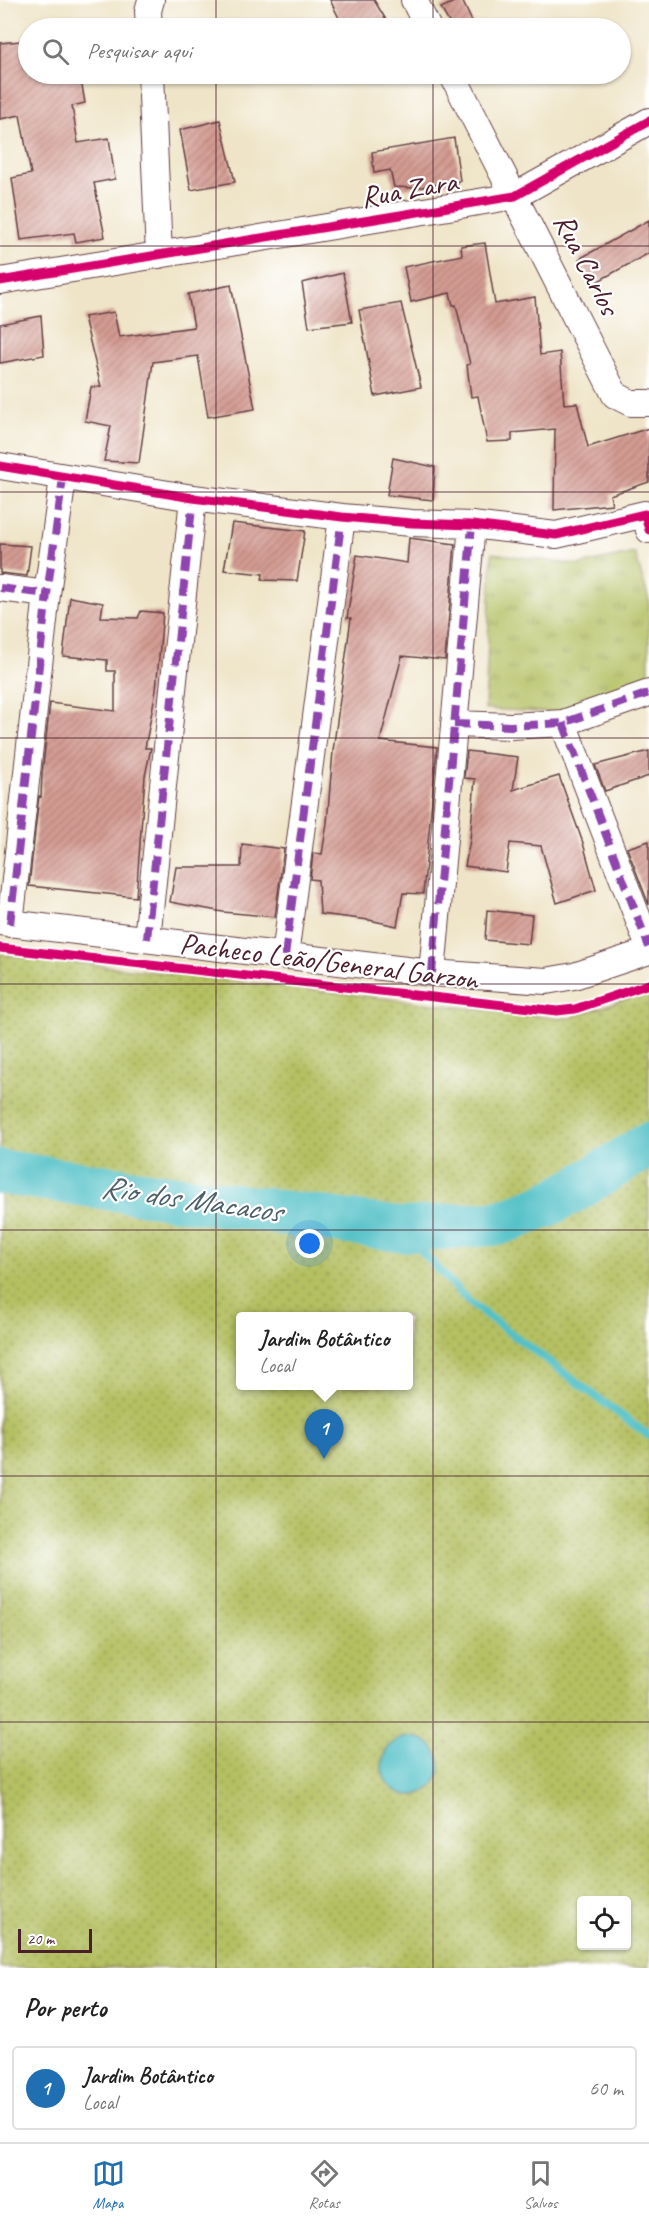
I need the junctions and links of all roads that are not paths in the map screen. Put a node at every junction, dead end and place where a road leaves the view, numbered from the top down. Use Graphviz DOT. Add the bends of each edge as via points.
graph roads {
  1 [pos="151,0"];
  2 [pos="414,0"];
  3 [pos="148,18"];
  4 [pos="423,18"];
  5 [pos="151,84"];
  6 [pos="457,84"];
  7 [pos="649,121"];
  8 [pos="515,196"];
  9 [pos="159,255"];
  10 [pos="0,281"];
  11 [pos="649,403"];
  12 [pos="0,466"];
  13 [pos="63,478"];
  14 [pos="193,498"];
  15 [pos="342,517"];
  16 [pos="648,519"];
  17 [pos="472,525"];
  18 [pos="0,588"];
  19 [pos="47,594"];
  20 [pos="649,693"];
  21 [pos="563,723"];
  22 [pos="454,724"];
  23 [pos="5,923"];
  24 [pos="147,939"];
  25 [pos="649,947"];
  26 [pos="649,951"];
  27 [pos="285,956"];
  28 [pos="432,973"];
  1 -- 3 [label="street"];
  2 -- 4 [label="street"];
  5 -- 9 [label="street"];
  6 -- 8 [label="street, Rua Carlos"];
  7 -- 8 [label="street, Rua Zara"];
  8 -- 9 [label="street, Rua Zara"];
  8 -- 11 [label="street, Rua Carlos" via="615,394 631,403"];
  9 -- 10 [label="street, Rua Zara"];
  12 -- 13 [label="street"];
  13 -- 14 [label="street"];
  13 -- 19 [label="street"];
  14 -- 15 [label="street"];
  14 -- 24 [label="street"];
  15 -- 17 [label="street"];
  15 -- 27 [label="street"];
  16 -- 17 [label="street" via="556,535"];
  17 -- 22 [label="street"];
  18 -- 19 [label="street"];
  19 -- 23 [label="street"];
  20 -- 21 [label="street"];
  21 -- 22 [label="street"];
  21 -- 25 [label="street"];
  22 -- 28 [label="street"];
  23 -- 24 [label="street"];
  24 -- 27 [label="street"];
  26 -- 28 [label="street" via="560,980"];
  27 -- 28 [label="street"];
}
